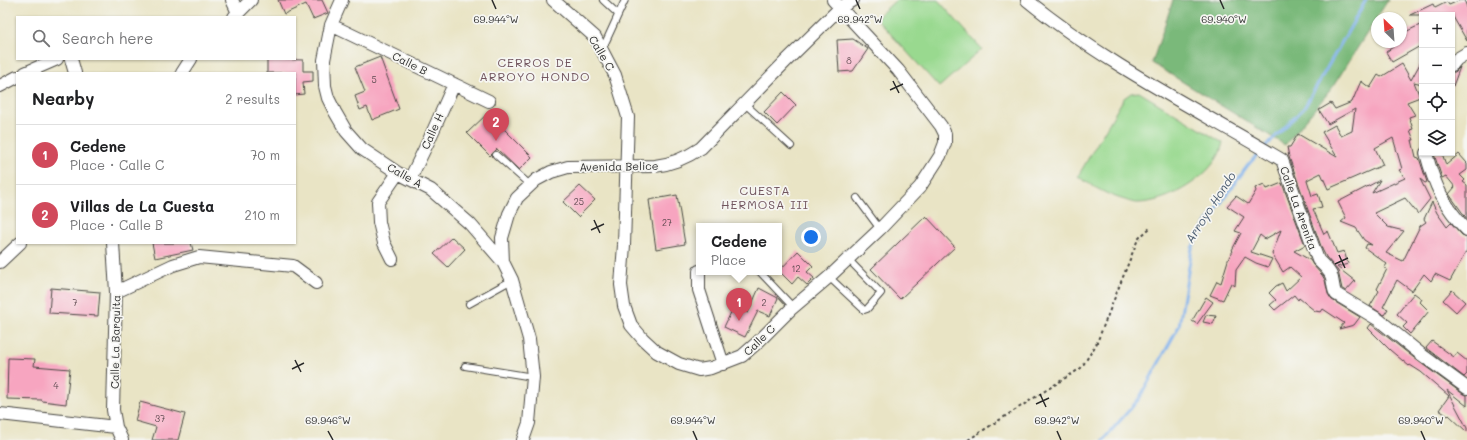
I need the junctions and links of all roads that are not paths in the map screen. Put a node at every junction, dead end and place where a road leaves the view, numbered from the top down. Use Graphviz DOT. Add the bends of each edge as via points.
graph roads {
  1 [pos="232,0"];
  2 [pos="251,0"];
  3 [pos="342,0"];
  4 [pos="553,0"];
  5 [pos="603,0"];
  6 [pos="625,0"];
  7 [pos="853,0"];
  8 [pos="1027,0"];
  9 [pos="836,4"];
  10 [pos="618,14"];
  11 [pos="236,15"];
  12 [pos="331,25"];
  13 [pos="602,50"];
  14 [pos="1467,54"];
  15 [pos="55,60"];
  16 [pos="71,60"];
  17 [pos="190,60"];
  18 [pos="1455,61"];
  19 [pos="27,72"];
  20 [pos="75,72"];
  21 [pos="183,72"];
  22 [pos="16,78"];
  23 [pos="454,84"];
  24 [pos="0,86"];
  25 [pos="489,101"];
  26 [pos="745,104"];
  27 [pos="791,146"];
  28 [pos="496,155"];
  29 [pos="1427,156"];
  30 [pos="627,166"];
  31 [pos="398,173"];
  32 [pos="410,178"];
  33 [pos="530,185"];
  34 [pos="857,198"];
  35 [pos="880,229"];
  36 [pos="1467,230"];
  37 [pos="19,244"];
  38 [pos="113,244"];
  39 [pos="392,259"];
  40 [pos="848,259"];
  41 [pos="0,262"];
  42 [pos="503,262"];
  43 [pos="699,275"];
  44 [pos="763,275"];
  45 [pos="829,277"];
  46 [pos="512,280"];
  47 [pos="316,283"];
  48 [pos="116,292"];
  49 [pos="469,304"];
  50 [pos="793,307"];
  51 [pos="723,364"];
  52 [pos="465,366"];
  53 [pos="533,377"];
  54 [pos="1467,388"];
  55 [pos="0,414"];
  56 [pos="116,427"];
  57 [pos="122,440"];
  58 [pos="523,440"];
  1 -- 11 [label="street"];
  2 -- 11 [label="street"];
  3 -- 12 [label="street, Calle A"];
  4 -- 13 [label="street, Calle C" via="595,37"];
  5 -- 10 [label="lane"];
  6 -- 10 [label="lane"];
  7 -- 9 [label="street, Avenida Belice"];
  8 -- 54 [label="street, Calle La Arenita" via="1056,24 1142,79 1282,160 1318,260 1332,276 1336,294 1379,320"];
  9 -- 26 [label="street, Avenida Belice"];
  9 -- 35 [label="street, Calle C" via="898,70 945,134 940,156 920,187"];
  10 -- 13 [label="lane"];
  12 -- 23 [label="street, Calle B"];
  12 -- 31 [label="street, Calle A" via="324,60 328,98 346,131 362,149"];
  13 -- 30 [label="street, Calle C" via="615,74 628,117"];
  14 -- 18 [label="street"];
  15 -- 19 [label="street"];
  16 -- 20 [label="street"];
  17 -- 21 [label="street"];
  22 -- 24 [label="street"];
  23 -- 25 [label="street, Calle B"];
  23 -- 32 [label="street, Calle H"];
  26 -- 27 [label="lane"];
  26 -- 30 [label="street, Avenida Belice" via="701,148 686,158 655,166"];
  28 -- 33 [label="lane"];
  29 -- 36 [label="street" via="1432,177 1443,200 1454,217"];
  30 -- 33 [label="street, Avenida Belice" via="568,167 551,172"];
  30 -- 51 [label="street, Calle C" via="621,285 624,306 631,325 657,352 679,364 699,370"];
  31 -- 32 [label="street, Calle A"];
  31 -- 39 [label="street" via="378,202 384,243"];
  32 -- 42 [label="street, Calle A" via="431,190 470,224"];
  33 -- 42 [label="street, Avenida Belice" via="517,198 509,214 502,238"];
  34 -- 35 [label="lane"];
  35 -- 40 [label="street, Calle C"];
  37 -- 41 [label="street"];
  38 -- 48 [label="street, Calle La Barquita"];
  40 -- 45 [label="street, Calle C"];
  40 -- 45 [label="lane" via="881,293 867,309 864,310"];
  42 -- 46 [label="street, Calle A"];
  43 -- 51 [label="street" via="699,290"];
  44 -- 50 [label="lane"];
  45 -- 50 [label="street, Calle C"];
  46 -- 49 [label="lane"];
  46 -- 53 [label="street, Calle A" via="529,339"];
  47 -- 48 [label="street" via="293,266 199,257 173,265"];
  48 -- 56 [label="street, Calle La Barquita" via="113,410"];
  50 -- 51 [label="street, Calle C" via="742,356"];
  52 -- 53 [label="lane"];
  53 -- 58 [label="street" via="529,423"];
  55 -- 56 [label="street"];
  56 -- 57 [label="street, Calle La Barquita"];
}
